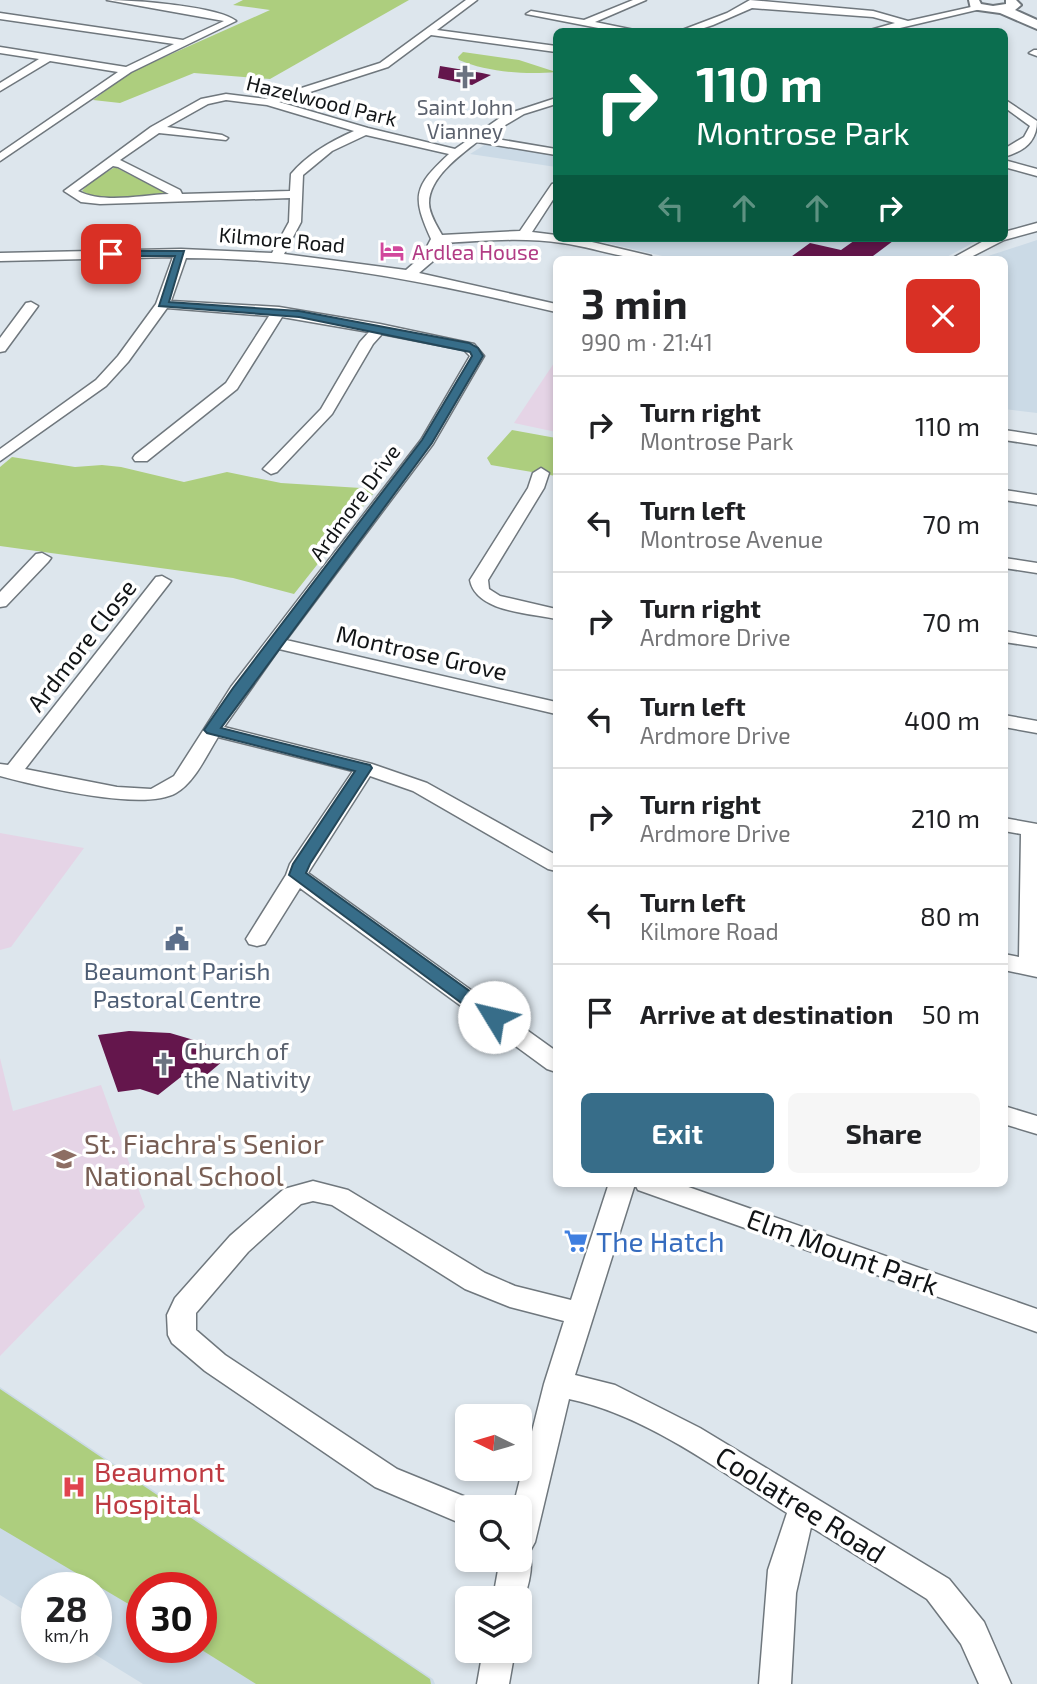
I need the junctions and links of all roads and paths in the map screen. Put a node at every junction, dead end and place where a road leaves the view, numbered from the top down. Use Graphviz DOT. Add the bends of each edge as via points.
graph roads {
  1 [pos="113,0"];
  2 [pos="472,0"];
  3 [pos="639,0"];
  4 [pos="976,2"];
  5 [pos="753,3"];
  6 [pos="1006,6"];
  7 [pos="958,12"];
  8 [pos="531,14"];
  9 [pos="0,16"];
  10 [pos="586,22"];
  11 [pos="1037,25"];
  12 [pos="903,27"];
  13 [pos="618,28"];
  14 [pos="691,28"];
  15 [pos="883,28"];
  16 [pos="428,32"];
  17 [pos="186,43"];
  18 [pos="553,49"];
  19 [pos="0,50"];
  20 [pos="48,58"];
  21 [pos="127,70"];
  22 [pos="0,88"];
  23 [pos="268,102"];
  24 [pos="553,103"];
  25 [pos="1008,105"];
  26 [pos="1036,129"];
  27 [pos="155,130"];
  28 [pos="365,131"];
  29 [pos="222,138"];
  30 [pos="477,139"];
  31 [pos="1008,151"];
  32 [pos="553,152"];
  33 [pos="458,153"];
  34 [pos="0,158"];
  35 [pos="111,162"];
  36 [pos="1008,164"];
  37 [pos="1024,170"];
  38 [pos="1008,173"];
  39 [pos="1037,173"];
  40 [pos="553,192"];
  41 [pos="295,194"];
  42 [pos="176,198"];
  43 [pos="1036,221"];
  44 [pos="1008,234"];
  45 [pos="524,235"];
  46 [pos="553,238"];
  47 [pos="437,239"];
  48 [pos="575,242"];
  49 [pos="991,242"];
  50 [pos="181,253"];
  51 [pos="634,256"];
  52 [pos="963,256"];
  53 [pos="0,257"];
  54 [pos="276,257"];
  55 [pos="410,274"];
  56 [pos="163,304"];
  57 [pos="31,306"];
  58 [pos="553,307"];
  59 [pos="279,311"];
  60 [pos="380,328"];
  61 [pos="0,348"];
  62 [pos="0,436"];
  63 [pos="1008,436"];
  64 [pos="1037,440"];
  65 [pos="17,442"];
  66 [pos="0,457"];
  67 [pos="141,458"];
  68 [pos="271,469"];
  69 [pos="541,473"];
  70 [pos="1008,496"];
  71 [pos="1037,500"];
  72 [pos="42,558"];
  73 [pos="1008,564"];
  74 [pos="1037,568"];
  75 [pos="162,581"];
  76 [pos="0,602"];
  77 [pos="553,613"];
  78 [pos="1008,637"];
  79 [pos="1037,642"];
  80 [pos="276,643"];
  81 [pos="553,707"];
  82 [pos="1008,722"];
  83 [pos="1037,727"];
  84 [pos="212,730"];
  85 [pos="365,768"];
  86 [pos="6,772"];
  87 [pos="1008,825"];
  88 [pos="1034,830"];
  89 [pos="553,862"];
  90 [pos="298,875"];
  91 [pos="257,939"];
  92 [pos="1008,963"];
  93 [pos="1034,968"];
  94 [pos="553,1061"];
  95 [pos="1008,1116"];
  96 [pos="1037,1125"];
  97 [pos="621,1187"];
  98 [pos="659,1187"];
  99 [pos="579,1314"];
  100 [pos="1037,1321"];
  101 [pos="558,1384"];
  102 [pos="531,1495"];
  103 [pos="805,1506"];
  104 [pos="455,1507"];
  105 [pos="497,1663"];
  106 [pos="493,1684"];
  107 [pos="775,1684"];
  108 [pos="995,1684"];
  1 -- 17 [label="street" via="231,21"];
  2 -- 16 [label="street"];
  3 -- 10 [label="street"];
  4 -- 6 [label="main road"];
  4 -- 7 [label="street"];
  5 -- 12 [label="street" via="873,14"];
  5 -- 14 [label="street"];
  6 -- 7 [label="street"];
  6 -- 11 [label="main road"];
  7 -- 12 [label="street"];
  8 -- 10 [label="street"];
  9 -- 17 [label="street"];
  10 -- 13 [label="street"];
  12 -- 15 [label="street"];
  16 -- 18 [label="street"];
  16 -- 23 [label="street" via="374,69"];
  17 -- 21 [label="street"];
  19 -- 20 [label="street"];
  20 -- 21 [label="street"];
  20 -- 22 [label="street"];
  21 -- 34 [label="street"];
  23 -- 27 [label="street, Hazelwood Park" via="238,97 205,101"];
  23 -- 28 [label="street, Hazelwood Park"];
  24 -- 30 [label="street" via="519,112"];
  25 -- 26 [label="street"];
  26 -- 31 [label="street" via="1022,146"];
  27 -- 29 [label="street"];
  27 -- 35 [label="street, Hazelwood Park"];
  28 -- 33 [label="street, Hazelwood Park"];
  28 -- 41 [label="street" via="314,156 297,174"];
  30 -- 32 [label="street"];
  30 -- 33 [label="street"];
  33 -- 47 [label="street" via="440,169 423,204"];
  35 -- 42 [label="street" via="176,193"];
  35 -- 42 [label="street, Hazelwood Park" via="70,191 85,199"];
  36 -- 37 [label="street"];
  37 -- 38 [label="street"];
  37 -- 39 [label="street"];
  40 -- 45 [label="street"];
  41 -- 42 [label="street, Hazelwood Park"];
  41 -- 54 [label="street" via="295,222"];
  43 -- 44 [label="street"];
  45 -- 46 [label="street"];
  45 -- 47 [label="street"];
  47 -- 55 [label="street" via="429,258"];
  48 -- 51 [label="street"];
  49 -- 52 [label="street"];
  50 -- 53 [label="street, Kilmore Road"];
  50 -- 54 [label="street, Kilmore Road"];
  50 -- 56 [label="street"];
  54 -- 55 [label="street, Kilmore Road"];
  55 -- 58 [label="street, Kilmore Road"];
  56 -- 59 [label="street, Ardmore Drive"];
  56 -- 65 [label="street" via="101,383"];
  57 -- 61 [label="street"];
  59 -- 60 [label="street, Ardmore Drive"];
  59 -- 67 [label="street" via="232,386"];
  60 -- 68 [label="street" via="366,342 327,411"];
  60 -- 80 [label="street, Ardmore Drive" via="469,347 477,356 428,441"];
  62 -- 65 [label="street"];
  63 -- 64 [label="street"];
  65 -- 66 [label="street"];
  69 -- 77 [label="street" via="479,580 481,591 494,600"];
  70 -- 71 [label="street"];
  72 -- 76 [label="street"];
  73 -- 74 [label="street"];
  75 -- 86 [label="street, Ardmore Close"];
  78 -- 79 [label="street"];
  80 -- 81 [label="street, Montrose Grove"];
  80 -- 84 [label="street, Ardmore Drive"];
  82 -- 83 [label="street"];
  84 -- 85 [label="street"];
  84 -- 86 [label="street, Ardmore Drive" via="181,780 152,795"];
  85 -- 89 [label="street" via="419,787"];
  85 -- 90 [label="street"];
  87 -- 88 [label="street"];
  88 -- 93 [label="street"];
  90 -- 91 [label="street"];
  90 -- 94 [label="street"];
  92 -- 93 [label="street"];
  95 -- 96 [label="street"];
  97 -- 99 [label="street"];
  98 -- 100 [label="street, Elm Mount Park"];
  99 -- 101 [label="street"];
  99 -- 104 [label="street" via="510,1296 475,1281 339,1197 313,1191 293,1196 239,1244 185,1306 183,1335 215,1363 386,1478"];
  101 -- 102 [label="street"];
  101 -- 103 [label="street, Coolatree Road" via="605,1394 690,1437"];
  103 -- 107 [label="street" via="793,1529 783,1572"];
  103 -- 108 [label="street, Coolatree Road" via="938,1589 973,1633"];
  105 -- 106 [label="street"];
}
